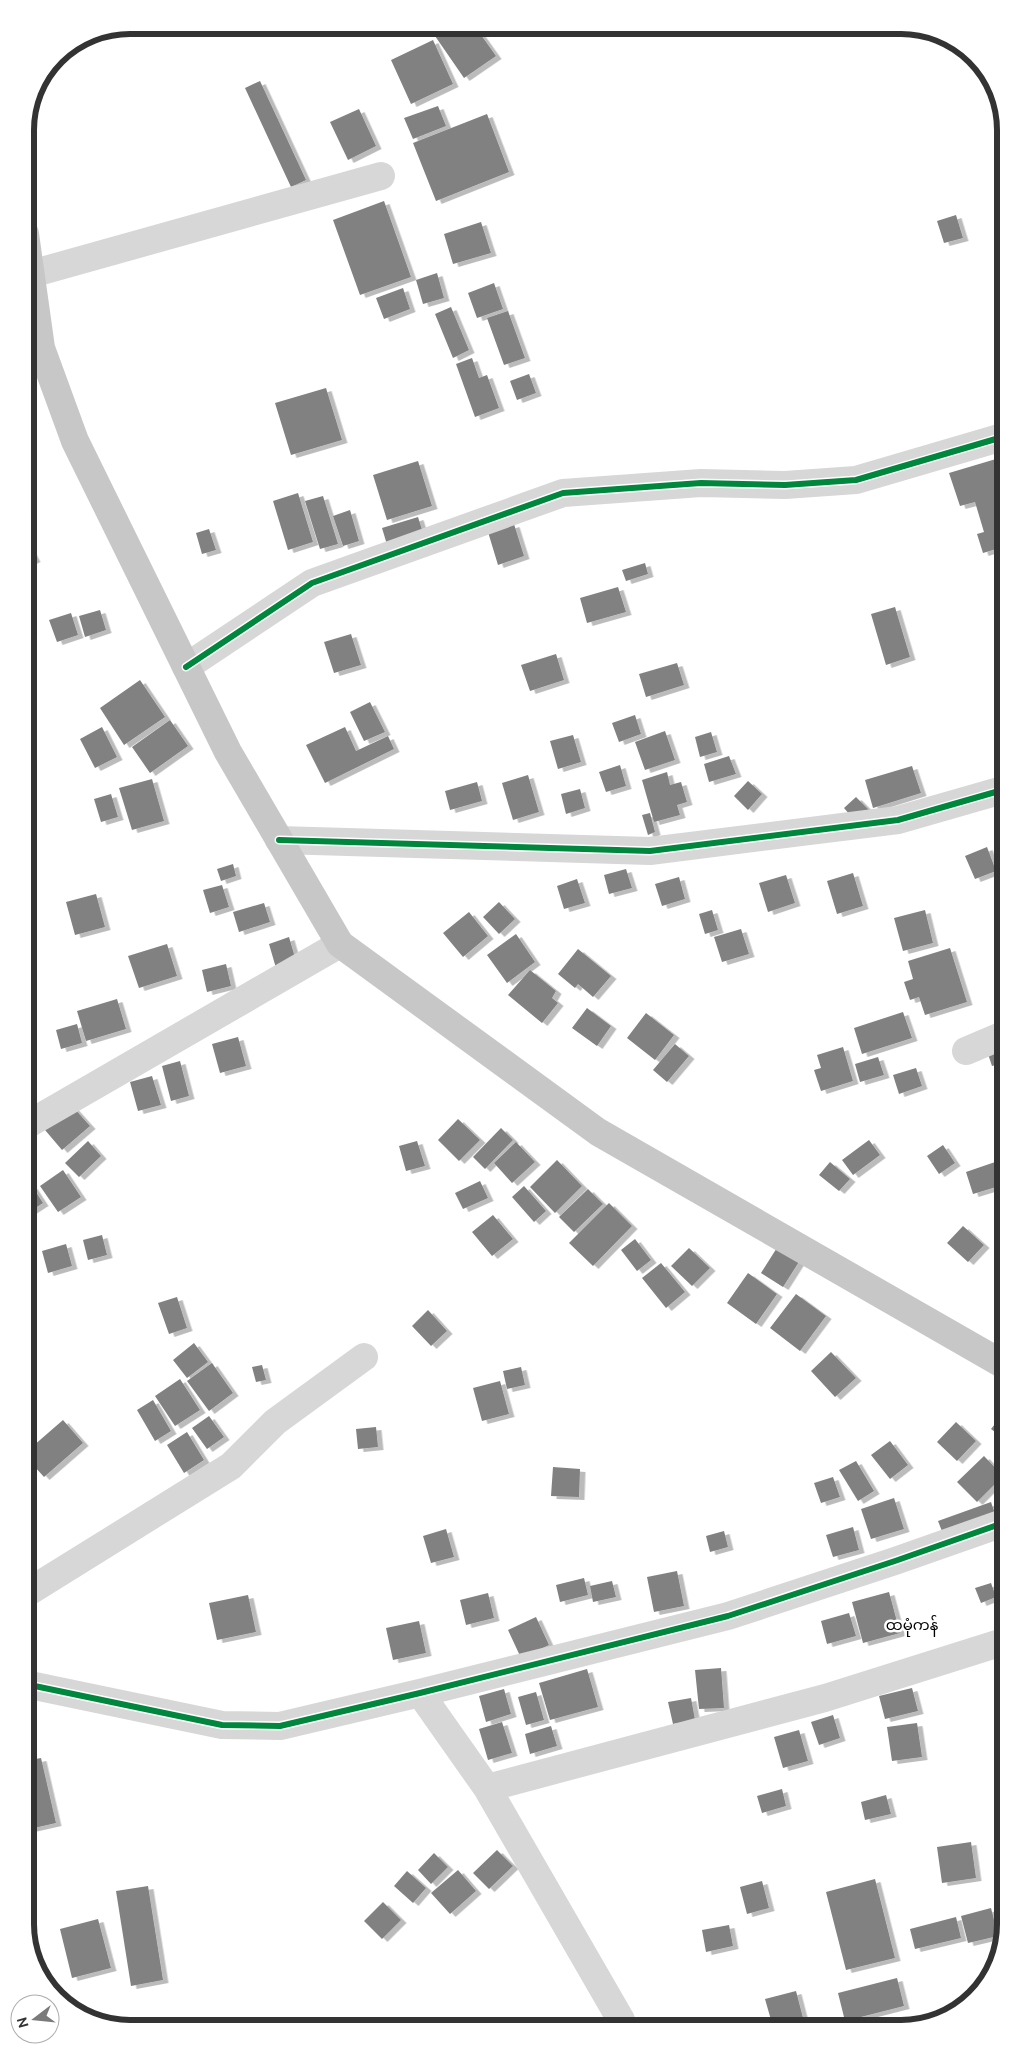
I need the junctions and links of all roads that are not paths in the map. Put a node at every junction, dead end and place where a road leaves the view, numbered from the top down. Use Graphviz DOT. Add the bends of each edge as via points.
graph roads {
  1 [pos="381,176"];
  2 [pos="34,273"];
  3 [pos="34,296"];
  4 [pos="997,439"];
  5 [pos="186,667"];
  6 [pos="997,792"];
  7 [pos="279,840"];
  8 [pos="340,944"];
  9 [pos="997,1038"];
  10 [pos="966,1051"];
  11 [pos="34,1121"];
  12 [pos="364,1357"];
  13 [pos="997,1361"];
  14 [pos="997,1525"];
  15 [pos="34,1588"];
  16 [pos="997,1644"];
  17 [pos="34,1686"];
  18 [pos="420,1693"];
  19 [pos="487,1788"];
  20 [pos="621,2020"];
  1 -- 2 [label="street"];
  3 -- 5 [label="highway" via="41,348 75,441"];
  4 -- 5 [label="street" via="856,480 785,484 701,483 563,493 312,583"];
  5 -- 7 [label="highway" via="228,752"];
  6 -- 7 [label="street" via="898,820 650,851"];
  7 -- 8 [label="highway"];
  8 -- 11 [label="street"];
  8 -- 13 [label="highway" via="598,1132"];
  9 -- 10 [label="street"];
  12 -- 15 [label="street" via="276,1422 231,1466"];
  14 -- 18 [label="street" via="728,1616"];
  16 -- 19 [label="street" via="825,1698"];
  17 -- 18 [label="street" via="222,1725 280,1726"];
  18 -- 19 [label="street"];
  19 -- 20 [label="street"];
}
